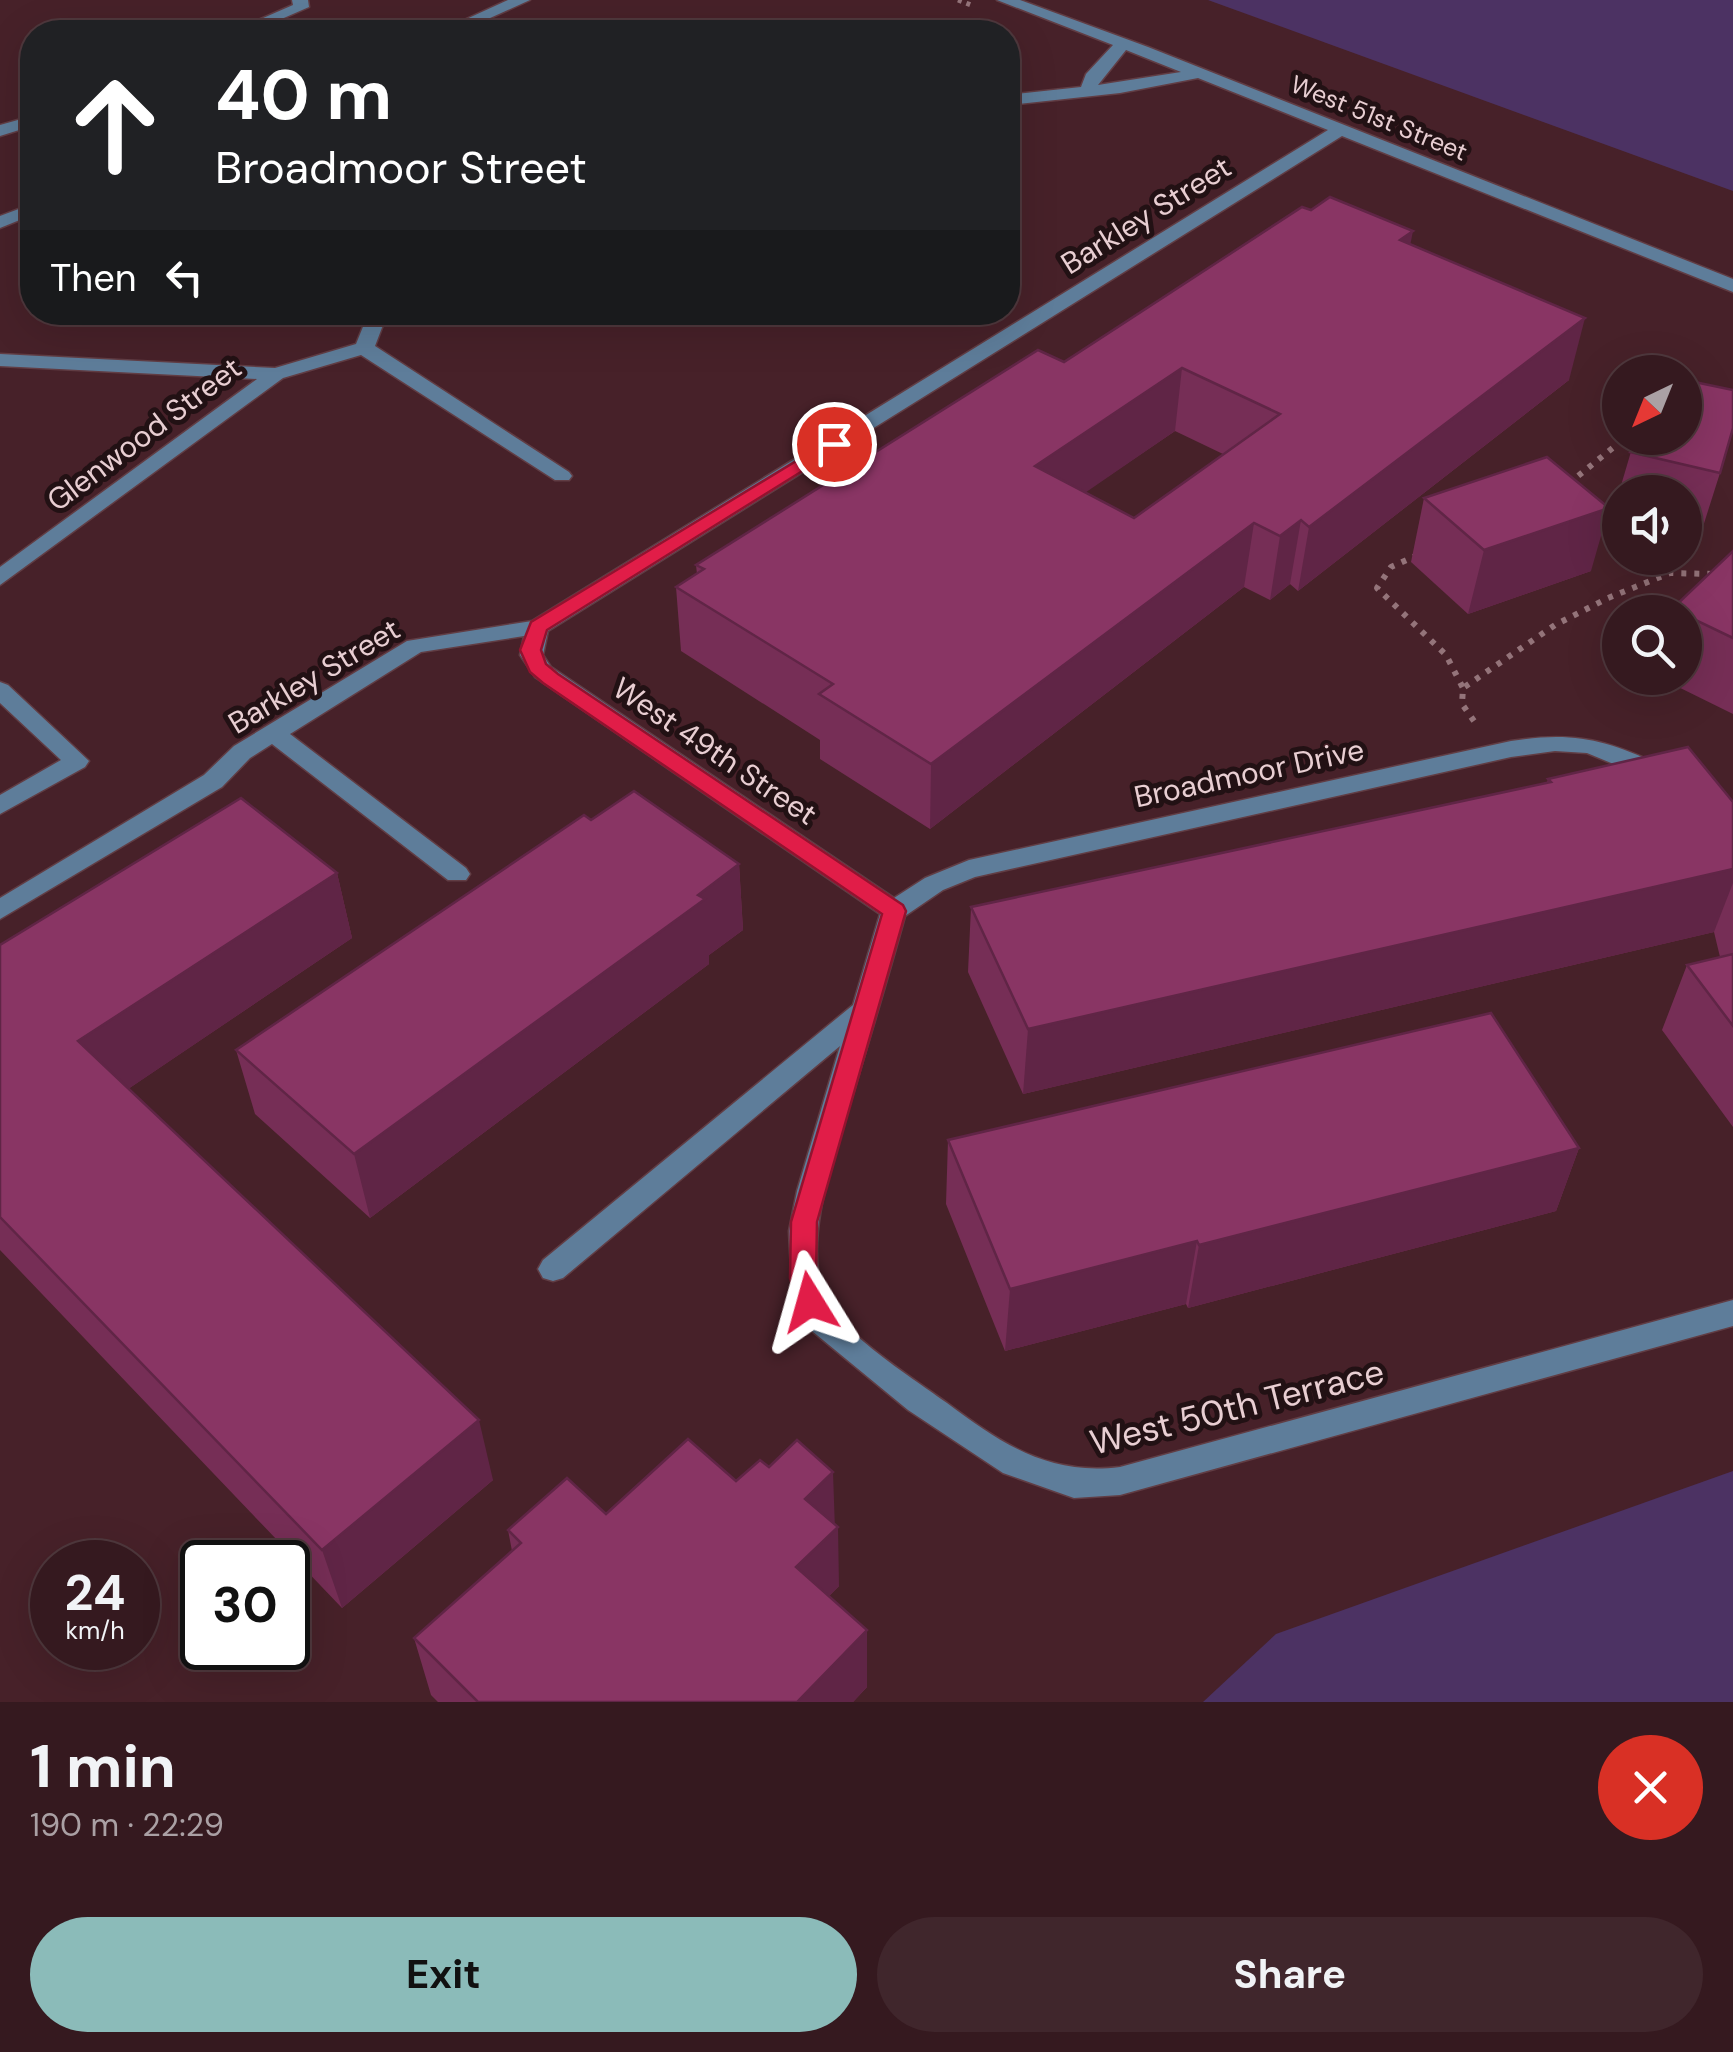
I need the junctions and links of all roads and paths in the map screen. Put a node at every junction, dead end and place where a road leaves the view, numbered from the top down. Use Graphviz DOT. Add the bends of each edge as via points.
graph roads {
  1 [pos="300,0"];
  2 [pos="522,0"];
  3 [pos="1005,0"];
  4 [pos="270,20"];
  5 [pos="474,20"];
  6 [pos="1123,43"];
  7 [pos="1200,73"];
  8 [pos="1089,90"];
  9 [pos="1020,99"];
  10 [pos="1342,129"];
  11 [pos="1733,286"];
  12 [pos="374,325"];
  13 [pos="364,348"];
  14 [pos="0,360"];
  15 [pos="276,374"];
  16 [pos="1604,455"];
  17 [pos="562,476"];
  18 [pos="1571,494"];
  19 [pos="1434,548"];
  20 [pos="1714,574"];
  21 [pos="0,578"];
  22 [pos="538,626"];
  23 [pos="1463,688"];
  24 [pos="0,690"];
  25 [pos="1482,732"];
  26 [pos="273,733"];
  27 [pos="1681,786"];
  28 [pos="0,806"];
  29 [pos="458,874"];
  30 [pos="0,910"];
  31 [pos="894,911"];
  32 [pos="864,1011"];
  33 [pos="553,1269"];
  34 [pos="1733,1313"];
  1 -- 4 [label="street" via="300,8"];
  2 -- 5 [label="street"];
  3 -- 6 [label="street, West 51st Street"];
  6 -- 7 [label="street, West 51st Street"];
  6 -- 8 [label="street"];
  7 -- 8 [label="street"];
  7 -- 10 [label="street, West 51st Street"];
  8 -- 9 [label="street"];
  10 -- 11 [label="street, West 51st Street"];
  10 -- 22 [label="street, Barkley Street"];
  12 -- 13 [label="street"];
  13 -- 15 [label="street, Glenwood Street"];
  13 -- 17 [label="street"];
  14 -- 15 [label="street, Glenwood Street"];
  15 -- 21 [label="street, Glenwood Street"];
  16 -- 18 [label="path" via="1578,476"];
  19 -- 23 [label="path" via="1391,568 1376,588 1446,655"];
  20 -- 23 [label="path" via="1670,573 1608,598 1555,625"];
  22 -- 26 [label="street, Barkley Street" via="415,646"];
  22 -- 31 [label="street, West 49th Street" via="531,655 543,672"];
  23 -- 25 [label="path" via="1462,704"];
  24 -- 28 [label="street" via="76,762"];
  26 -- 29 [label="street"];
  26 -- 30 [label="street, Barkley Street" via="214,781"];
  27 -- 31 [label="street, Broadmoor Drive" via="1592,743 1511,749 969,869"];
  31 -- 32 [label="street, West 50th Terrace"];
  32 -- 33 [label="street"];
  32 -- 34 [label="street, West 50th Terrace" via="804,1222 803,1278 810,1302 837,1337 975,1439 1051,1479 1120,1481"];
}
